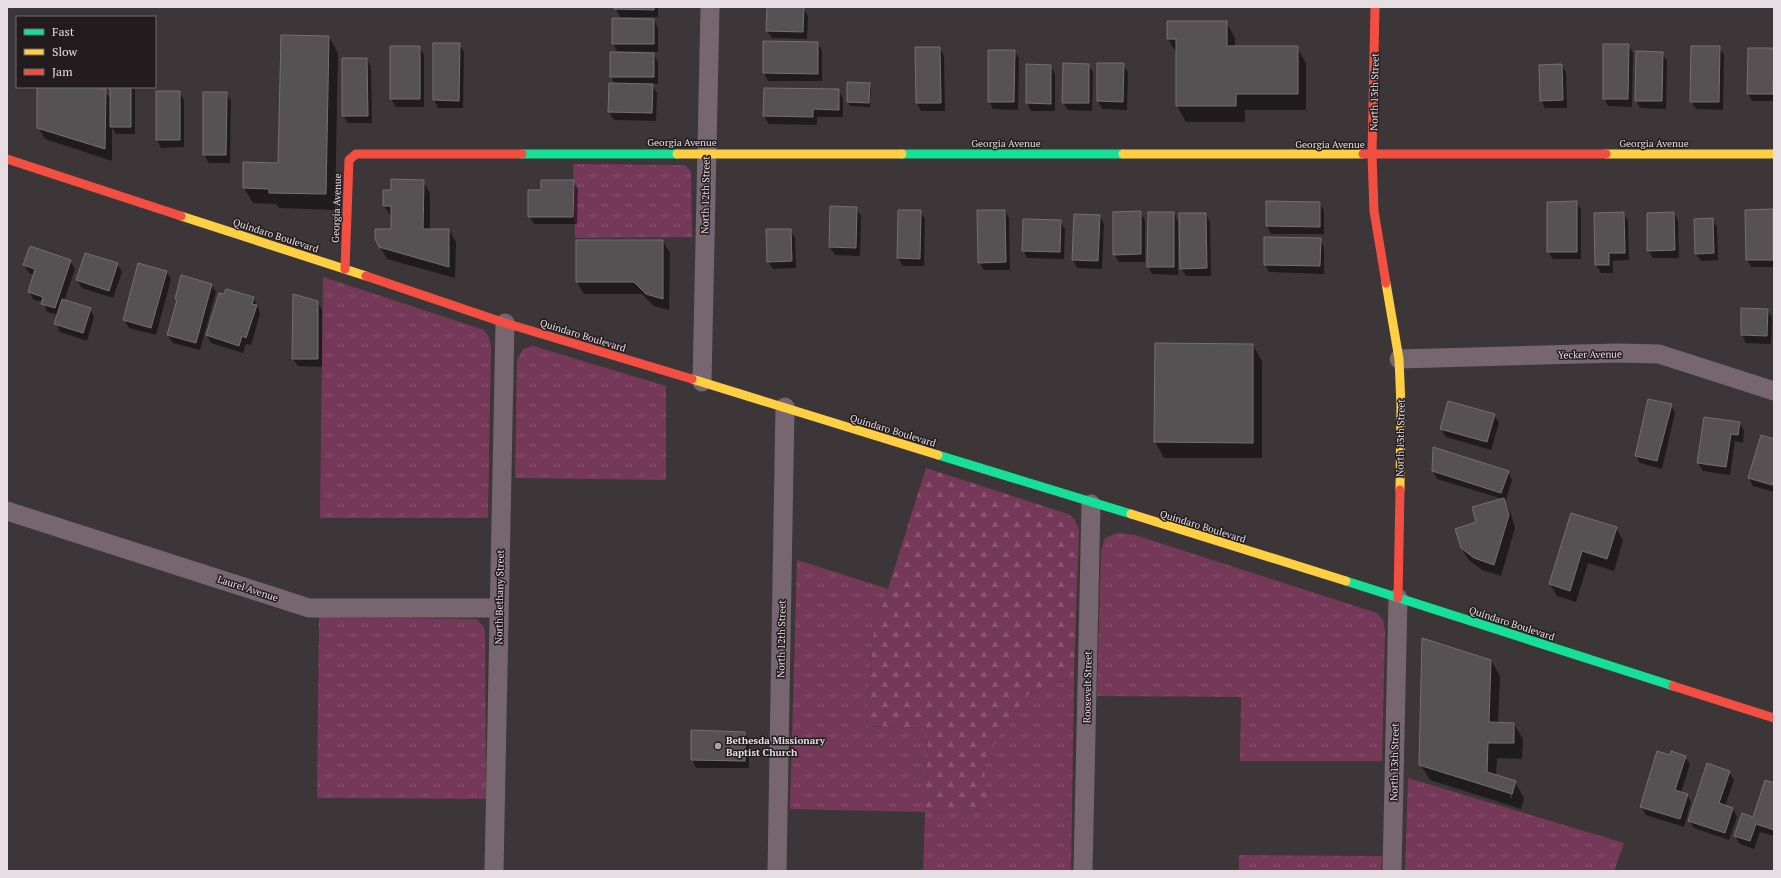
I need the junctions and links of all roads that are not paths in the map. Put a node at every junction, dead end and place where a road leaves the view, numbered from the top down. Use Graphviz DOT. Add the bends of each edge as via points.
graph roads {
  1 [pos="710,7"];
  2 [pos="1375,7"];
  3 [pos="706,153"];
  4 [pos="1774,154"];
  5 [pos="1372,155"];
  6 [pos="7,159"];
  7 [pos="345,269"];
  8 [pos="506,323"];
  9 [pos="1399,359"];
  10 [pos="702,382"];
  11 [pos="1774,392"];
  12 [pos="785,407"];
  13 [pos="1091,504"];
  14 [pos="7,511"];
  15 [pos="1398,598"];
  16 [pos="499,608"];
  17 [pos="1774,718"];
  18 [pos="494,871"];
  19 [pos="777,871"];
  20 [pos="1083,871"];
  21 [pos="1392,871"];
  1 -- 3 [label="street, North 12th Street"];
  2 -- 5 [label="street, North 13th Street"];
  3 -- 5 [label="street, Georgia Avenue"];
  3 -- 7 [label="street, Georgia Avenue" via="356,154 349,160"];
  3 -- 10 [label="street, North 12th Street"];
  4 -- 5 [label="street, Georgia Avenue"];
  5 -- 9 [label="street, North 13th Street" via="1374,211"];
  6 -- 7 [label="street, Quindaro Boulevard"];
  7 -- 8 [label="street, Quindaro Boulevard"];
  8 -- 10 [label="street, Quindaro Boulevard"];
  8 -- 16 [label="street, North Bethany Street"];
  9 -- 11 [label="street, Yecker Avenue" via="1659,354"];
  9 -- 15 [label="street, North 13th Street" via="1401,406"];
  10 -- 12 [label="street, Quindaro Boulevard"];
  12 -- 13 [label="street, Quindaro Boulevard"];
  12 -- 19 [label="street, North 12th Street"];
  13 -- 15 [label="street, Quindaro Boulevard"];
  13 -- 20 [label="street, Roosevelt Street"];
  14 -- 16 [label="street, Laurel Avenue" via="309,608"];
  15 -- 17 [label="street, Quindaro Boulevard"];
  15 -- 21 [label="street, North 13th Street"];
  16 -- 18 [label="street, North Bethany Street"];
}
